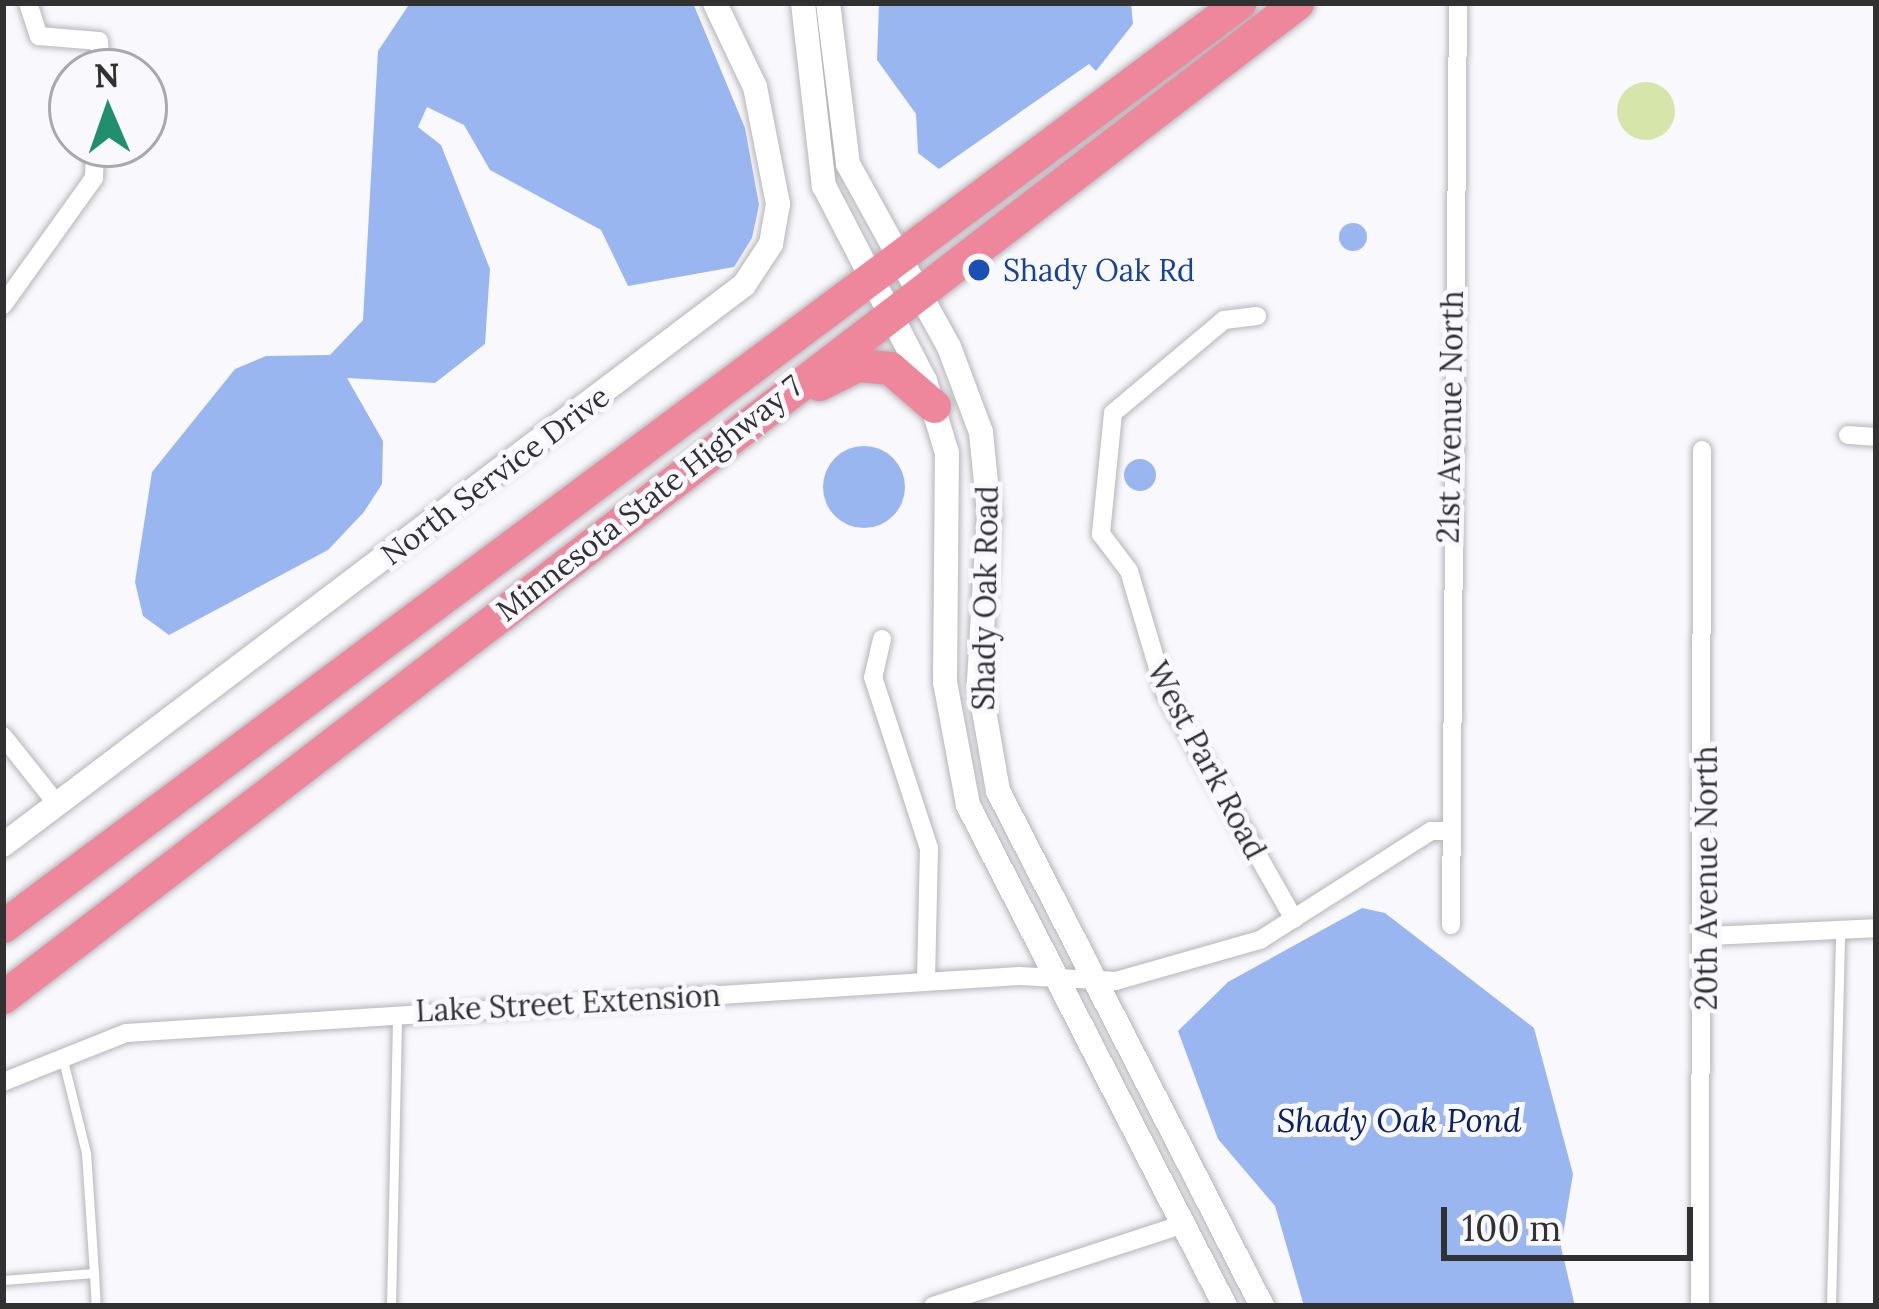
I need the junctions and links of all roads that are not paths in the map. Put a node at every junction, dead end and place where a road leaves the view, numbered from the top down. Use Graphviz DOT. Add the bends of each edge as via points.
graph roads {
  1 [pos="28,3"];
  2 [pos="715,3"];
  3 [pos="803,3"];
  4 [pos="828,3"];
  5 [pos="1239,3"];
  6 [pos="1297,3"];
  7 [pos="1458,3"];
  8 [pos="100,48"];
  9 [pos="94,168"];
  10 [pos="899,260"];
  11 [pos="869,284"];
  12 [pos="918,291"];
  13 [pos="3,305"];
  14 [pos="888,314"];
  15 [pos="1257,316"];
  16 [pos="934,406"];
  17 [pos="1848,435"];
  18 [pos="1876,437"];
  19 [pos="1702,450"];
  20 [pos="567,560"];
  21 [pos="882,639"];
  22 [pos="3,736"];
  23 [pos="57,804"];
  24 [pos="1450,831"];
  25 [pos="3,845"];
  26 [pos="1294,919"];
  27 [pos="1451,925"];
  28 [pos="3,926"];
  29 [pos="1876,928"];
  30 [pos="1840,930"];
  31 [pos="1708,936"];
  32 [pos="1049,976"];
  33 [pos="1088,979"];
  34 [pos="926,982"];
  35 [pos="3,997"];
  36 [pos="398,1013"];
  37 [pos="61,1051"];
  38 [pos="3,1082"];
  39 [pos="1181,1225"];
  40 [pos="94,1273"];
  41 [pos="3,1280"];
  42 [pos="96,1306"];
  43 [pos="391,1306"];
  44 [pos="933,1306"];
  45 [pos="1225,1306"];
  46 [pos="1262,1306"];
  47 [pos="1700,1306"];
  48 [pos="1831,1306"];
  1 -- 8 [label="street" via="39,36 100,40"];
  2 -- 23 [label="main road, North Service Drive" via="755,87 776,178 777,222 753,274"];
  3 -- 11 [label="main road, Shady Oak Road" via="816,154"];
  4 -- 10 [label="main road, Shady Oak Road" via="842,141"];
  5 -- 10 [label="highway, Minnesota State Highway 7"];
  6 -- 12 [label="highway, Minnesota State Highway 7"];
  7 -- 24 [label="street, 21st Avenue North"];
  9 -- 13 [label="street"];
  10 -- 11 [label="highway, Minnesota State Highway 7"];
  10 -- 12 [label="main road, Shady Oak Road"];
  11 -- 14 [label="main road, Shady Oak Road"];
  11 -- 28 [label="highway, Minnesota State Highway 7"];
  12 -- 14 [label="highway, Minnesota State Highway 7"];
  12 -- 33 [label="main road, Shady Oak Road" via="966,383 986,458 978,659 998,790"];
  14 -- 16 [label="main road, Shady Oak Road"];
  14 -- 20 [label="highway, Minnesota State Highway 7"];
  15 -- 26 [label="street, West Park Road" via="1224,320 1113,413 1101,534 1130,571 1166,692"];
  16 -- 20 [label="highway" via="890,368 844,368"];
  16 -- 32 [label="main road, Shady Oak Road" via="951,490 943,642 957,762 990,863"];
  17 -- 18 [label="street"];
  19 -- 31 [label="street, 20th Avenue North"];
  20 -- 35 [label="highway, Minnesota State Highway 7"];
  21 -- 34 [label="street" via="873,677 929,848"];
  22 -- 23 [label="street"];
  23 -- 25 [label="main road, North Service Drive"];
  24 -- 26 [label="street, Lake Street Extension"];
  24 -- 27 [label="street, 21st Avenue North"];
  26 -- 33 [label="street, Lake Street Extension" via="1205,963"];
  29 -- 30 [label="street"];
  30 -- 31 [label="street"];
  30 -- 48 [label="lane"];
  31 -- 47 [label="street, 20th Avenue North"];
  32 -- 33 [label="street, Lake Street Extension"];
  32 -- 34 [label="street, Lake Street Extension"];
  32 -- 39 [label="main road, Shady Oak Road"];
  33 -- 46 [label="main road, Shady Oak Road"];
  34 -- 36 [label="street, Lake Street Extension"];
  36 -- 37 [label="street, Lake Street Extension"];
  36 -- 43 [label="lane"];
  37 -- 38 [label="street, Lake Street Extension"];
  37 -- 40 [label="lane" via="86,1153"];
  39 -- 44 [label="street"];
  39 -- 45 [label="main road, Shady Oak Road"];
  40 -- 41 [label="lane"];
  40 -- 42 [label="lane"];
}
